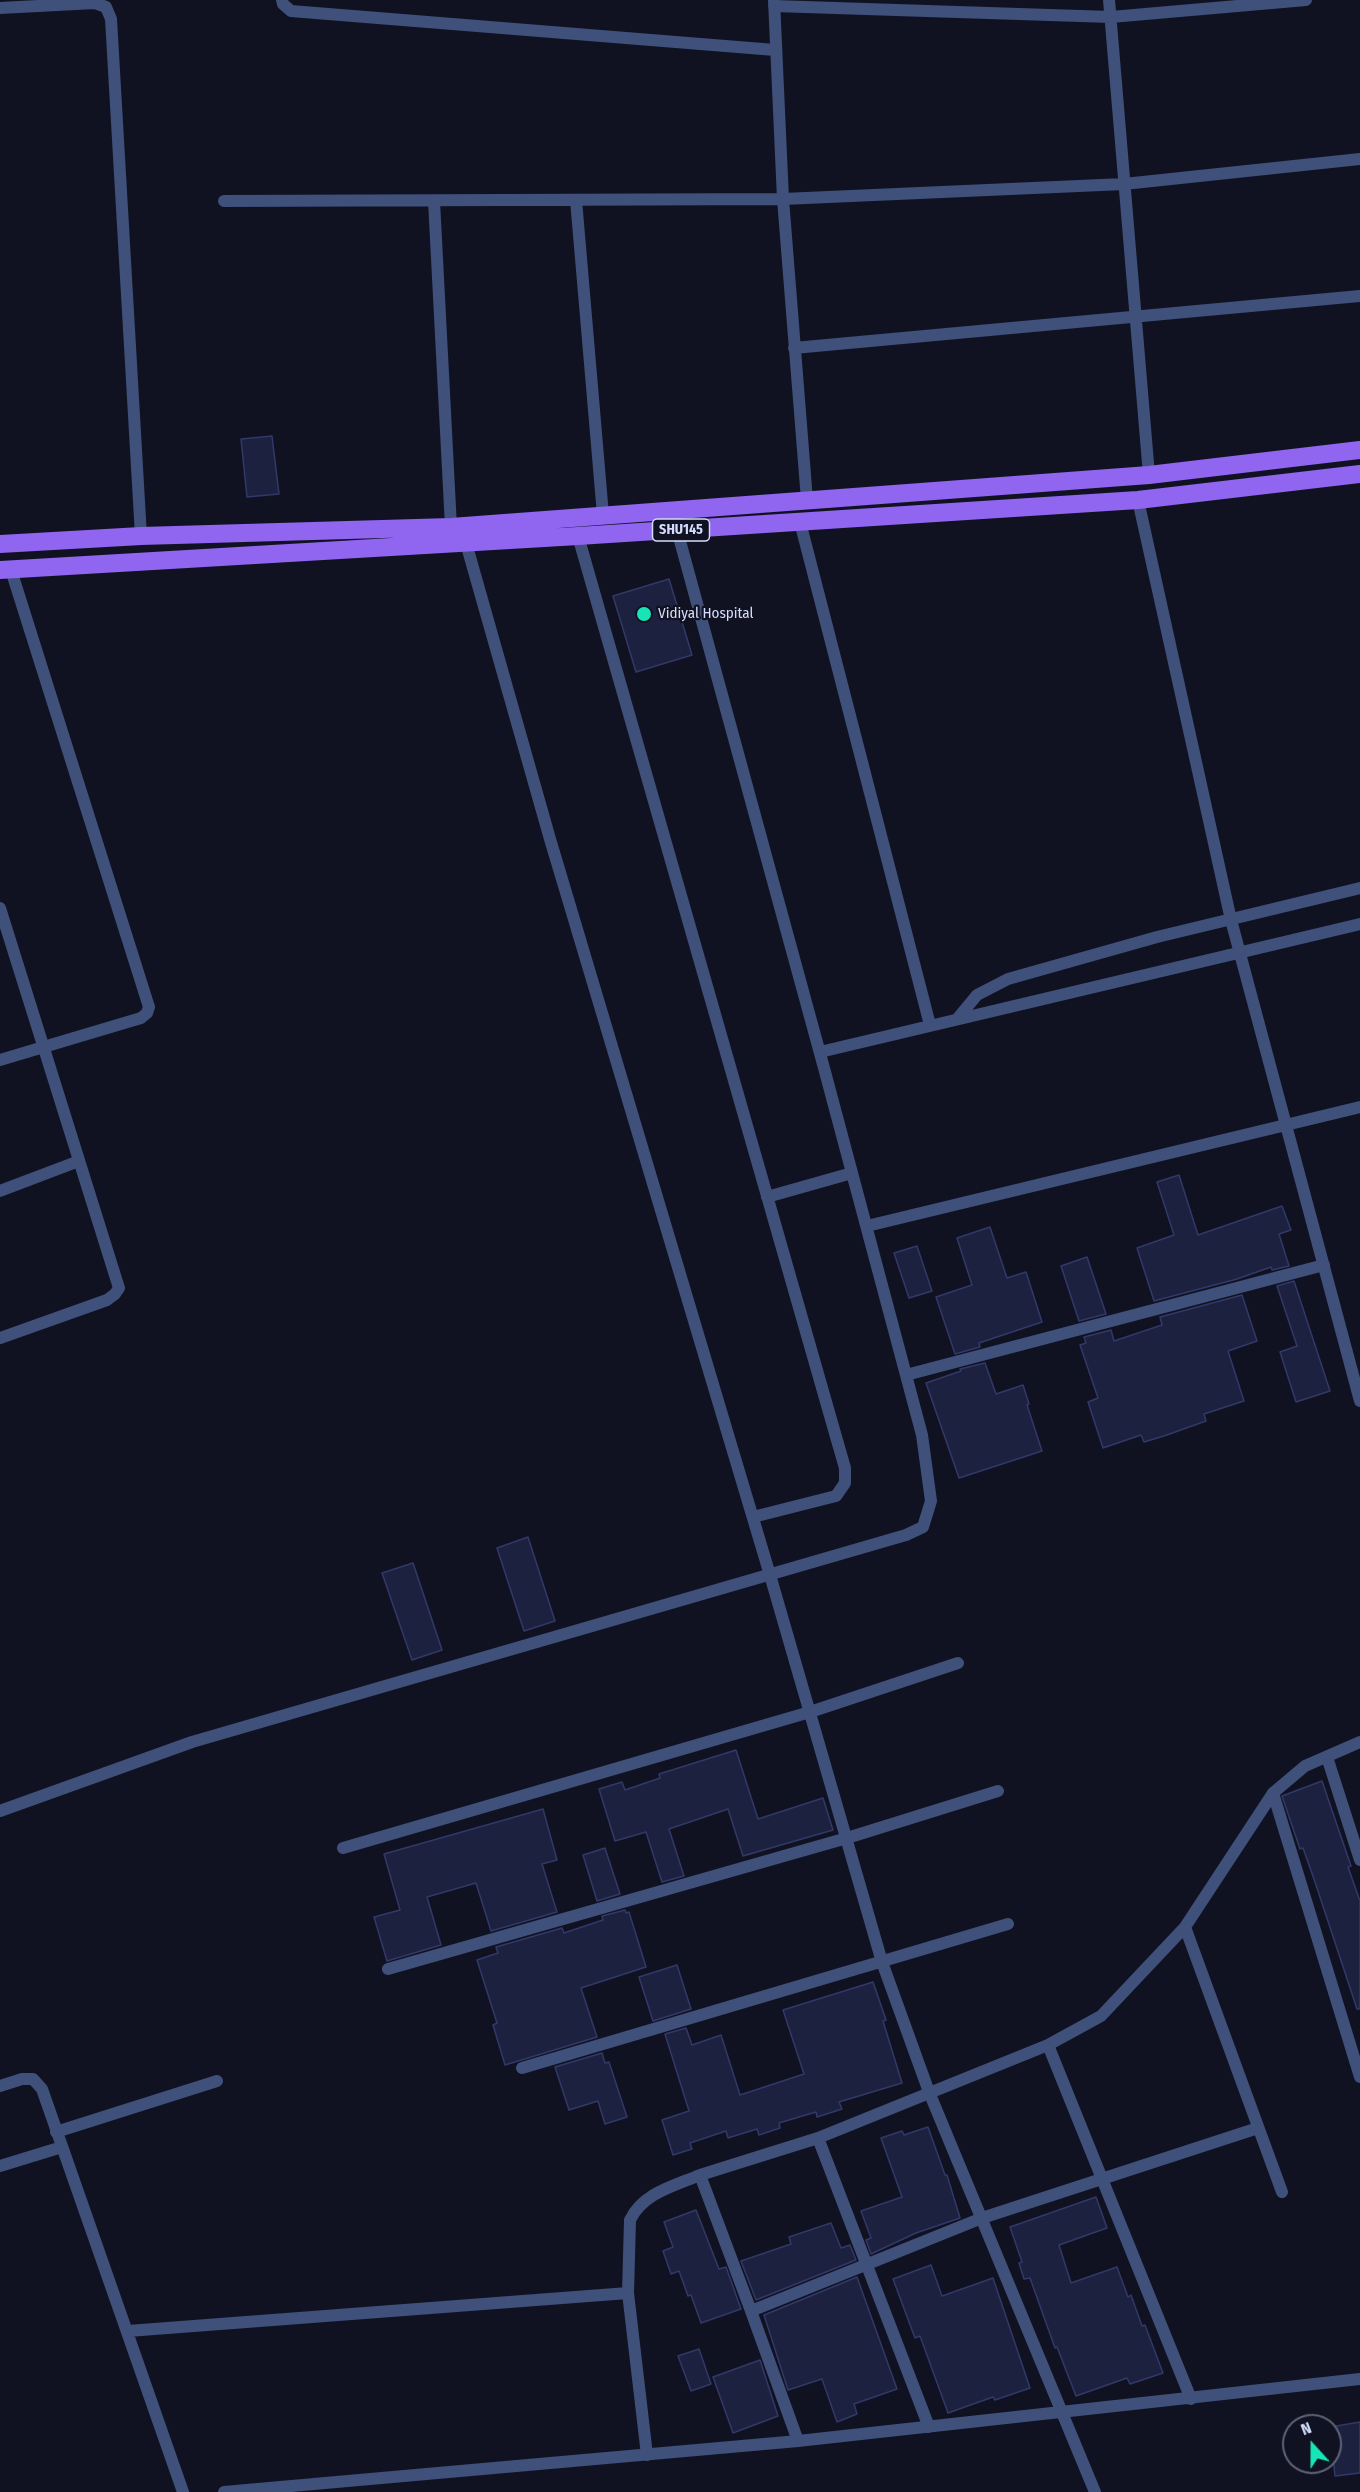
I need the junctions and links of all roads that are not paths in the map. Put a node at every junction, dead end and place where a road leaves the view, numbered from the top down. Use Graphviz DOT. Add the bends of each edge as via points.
graph roads {
  1 [pos="282,0"];
  2 [pos="1109,0"];
  3 [pos="1306,0"];
  4 [pos="774,3"];
  5 [pos="0,8"];
  6 [pos="1111,17"];
  7 [pos="775,50"];
  8 [pos="1360,159"];
  9 [pos="1124,184"];
  10 [pos="783,199"];
  11 [pos="576,200"];
  12 [pos="224,201"];
  13 [pos="434,201"];
  14 [pos="1360,296"];
  15 [pos="1135,316"];
  16 [pos="794,348"];
  17 [pos="1360,450"];
  18 [pos="1360,474"];
  19 [pos="1149,475"];
  20 [pos="807,500"];
  21 [pos="1138,500"];
  22 [pos="603,515"];
  23 [pos="800,522"];
  24 [pos="451,526"];
  25 [pos="677,530"];
  26 [pos="141,536"];
  27 [pos="578,536"];
  28 [pos="466,543"];
  29 [pos="0,544"];
  30 [pos="5,570"];
  31 [pos="1360,888"];
  32 [pos="1,914"];
  33 [pos="1231,920"];
  34 [pos="1360,924"];
  35 [pos="1240,952"];
  36 [pos="958,1018"];
  37 [pos="930,1025"];
  38 [pos="43,1046"];
  39 [pos="820,1052"];
  40 [pos="0,1060"];
  41 [pos="1360,1107"];
  42 [pos="1286,1126"];
  43 [pos="79,1161"];
  44 [pos="852,1173"];
  45 [pos="0,1191"];
  46 [pos="767,1197"];
  47 [pos="867,1226"];
  48 [pos="1324,1265"];
  49 [pos="0,1338"];
  50 [pos="906,1375"];
  51 [pos="1360,1401"];
  52 [pos="753,1517"];
  53 [pos="770,1575"];
  54 [pos="958,1663"];
  55 [pos="810,1712"];
  56 [pos="1360,1742"];
  57 [pos="1327,1757"];
  58 [pos="998,1791"];
  59 [pos="1273,1792"];
  60 [pos="0,1811"];
  61 [pos="846,1838"];
  62 [pos="343,1848"];
  63 [pos="1360,1860"];
  64 [pos="1008,1924"];
  65 [pos="1185,1927"];
  66 [pos="882,1962"];
  67 [pos="388,1969"];
  68 [pos="1048,2045"];
  69 [pos="522,2068"];
  70 [pos="1360,2077"];
  71 [pos="217,2080"];
  72 [pos="0,2086"];
  73 [pos="929,2092"];
  74 [pos="1258,2128"];
  75 [pos="56,2132"];
  76 [pos="818,2138"];
  77 [pos="62,2147"];
  78 [pos="0,2166"];
  79 [pos="700,2175"];
  80 [pos="1101,2178"];
  81 [pos="1282,2192"];
  82 [pos="982,2218"];
  83 [pos="866,2265"];
  84 [pos="628,2293"];
  85 [pos="751,2311"];
  86 [pos="128,2331"];
  87 [pos="1360,2379"];
  88 [pos="1191,2398"];
  89 [pos="1063,2413"];
  90 [pos="929,2427"];
  91 [pos="798,2441"];
  92 [pos="647,2455"];
  93 [pos="183,2492"];
  94 [pos="224,2492"];
  95 [pos="1095,2492"];
  1 -- 7 [label="street" via="291,11"];
  2 -- 6 [label="street"];
  3 -- 6 [label="street"];
  4 -- 6 [label="street"];
  4 -- 7 [label="street"];
  5 -- 26 [label="street" via="95,3 106,7 111,19"];
  6 -- 9 [label="street"];
  7 -- 10 [label="street"];
  8 -- 9 [label="street"];
  9 -- 10 [label="street"];
  9 -- 15 [label="street"];
  10 -- 11 [label="street"];
  10 -- 16 [label="street"];
  11 -- 13 [label="street"];
  11 -- 22 [label="street"];
  12 -- 13 [label="street"];
  13 -- 24 [label="street"];
  14 -- 15 [label="street"];
  15 -- 16 [label="street"];
  15 -- 19 [label="street"];
  16 -- 20 [label="street"];
  17 -- 19 [label="main road"];
  18 -- 21 [label="main road, SHU145"];
  19 -- 20 [label="main road"];
  20 -- 22 [label="main road"];
  21 -- 23 [label="main road, SHU145"];
  21 -- 33 [label="street"];
  22 -- 24 [label="main road"];
  23 -- 25 [label="main road, SHU145"];
  23 -- 37 [label="street"];
  24 -- 26 [label="main road"];
  25 -- 27 [label="main road, SHU145"];
  25 -- 39 [label="street"];
  26 -- 29 [label="main road"];
  27 -- 28 [label="main road, SHU145"];
  27 -- 46 [label="street"];
  28 -- 30 [label="main road, SHU145"];
  28 -- 52 [label="street"];
  30 -- 38 [label="street" via="149,1007 141,1018"];
  31 -- 33 [label="street"];
  32 -- 38 [label="street"];
  33 -- 35 [label="street"];
  33 -- 36 [label="street" via="1008,979 977,995"];
  34 -- 35 [label="street"];
  35 -- 36 [label="street"];
  35 -- 42 [label="street"];
  36 -- 37 [label="street"];
  37 -- 39 [label="street"];
  38 -- 40 [label="street"];
  38 -- 43 [label="street"];
  39 -- 44 [label="street"];
  41 -- 42 [label="street"];
  42 -- 47 [label="street"];
  42 -- 48 [label="street"];
  43 -- 45 [label="street"];
  43 -- 49 [label="street" via="119,1288 106,1300"];
  44 -- 46 [label="street"];
  44 -- 47 [label="street"];
  46 -- 52 [label="street" via="845,1468 845,1484 836,1496"];
  47 -- 50 [label="street"];
  48 -- 50 [label="street"];
  48 -- 51 [label="street"];
  50 -- 53 [label="street" via="922,1435 931,1501 923,1527"];
  52 -- 53 [label="street"];
  53 -- 55 [label="street"];
  53 -- 60 [label="street" via="192,1742"];
  54 -- 55 [label="street"];
  55 -- 61 [label="street"];
  55 -- 62 [label="street"];
  56 -- 57 [label="street"];
  57 -- 59 [label="street" via="1305,1766"];
  57 -- 63 [label="street"];
  58 -- 61 [label="street"];
  59 -- 65 [label="street"];
  59 -- 70 [label="street"];
  61 -- 66 [label="street"];
  61 -- 67 [label="street"];
  64 -- 66 [label="street"];
  65 -- 68 [label="street" via="1101,2016"];
  65 -- 74 [label="street"];
  66 -- 69 [label="street"];
  66 -- 73 [label="street"];
  68 -- 73 [label="street"];
  68 -- 80 [label="street"];
  71 -- 75 [label="street"];
  72 -- 75 [label="street" via="33,2079 42,2089"];
  73 -- 76 [label="street"];
  73 -- 82 [label="street"];
  74 -- 80 [label="street"];
  74 -- 81 [label="street"];
  75 -- 77 [label="street"];
  76 -- 79 [label="street"];
  76 -- 83 [label="street"];
  77 -- 78 [label="street"];
  77 -- 86 [label="street"];
  79 -- 84 [label="street" via="644,2199 635,2209 630,2220"];
  79 -- 85 [label="street"];
  80 -- 82 [label="street"];
  80 -- 88 [label="street"];
  82 -- 83 [label="street"];
  82 -- 89 [label="street"];
  83 -- 85 [label="street"];
  83 -- 90 [label="street"];
  84 -- 86 [label="street"];
  84 -- 92 [label="street"];
  85 -- 91 [label="street"];
  86 -- 93 [label="street"];
  87 -- 88 [label="street"];
  88 -- 89 [label="street"];
  89 -- 90 [label="street"];
  89 -- 95 [label="street"];
  90 -- 91 [label="street"];
  91 -- 92 [label="street"];
  92 -- 94 [label="street"];
}
